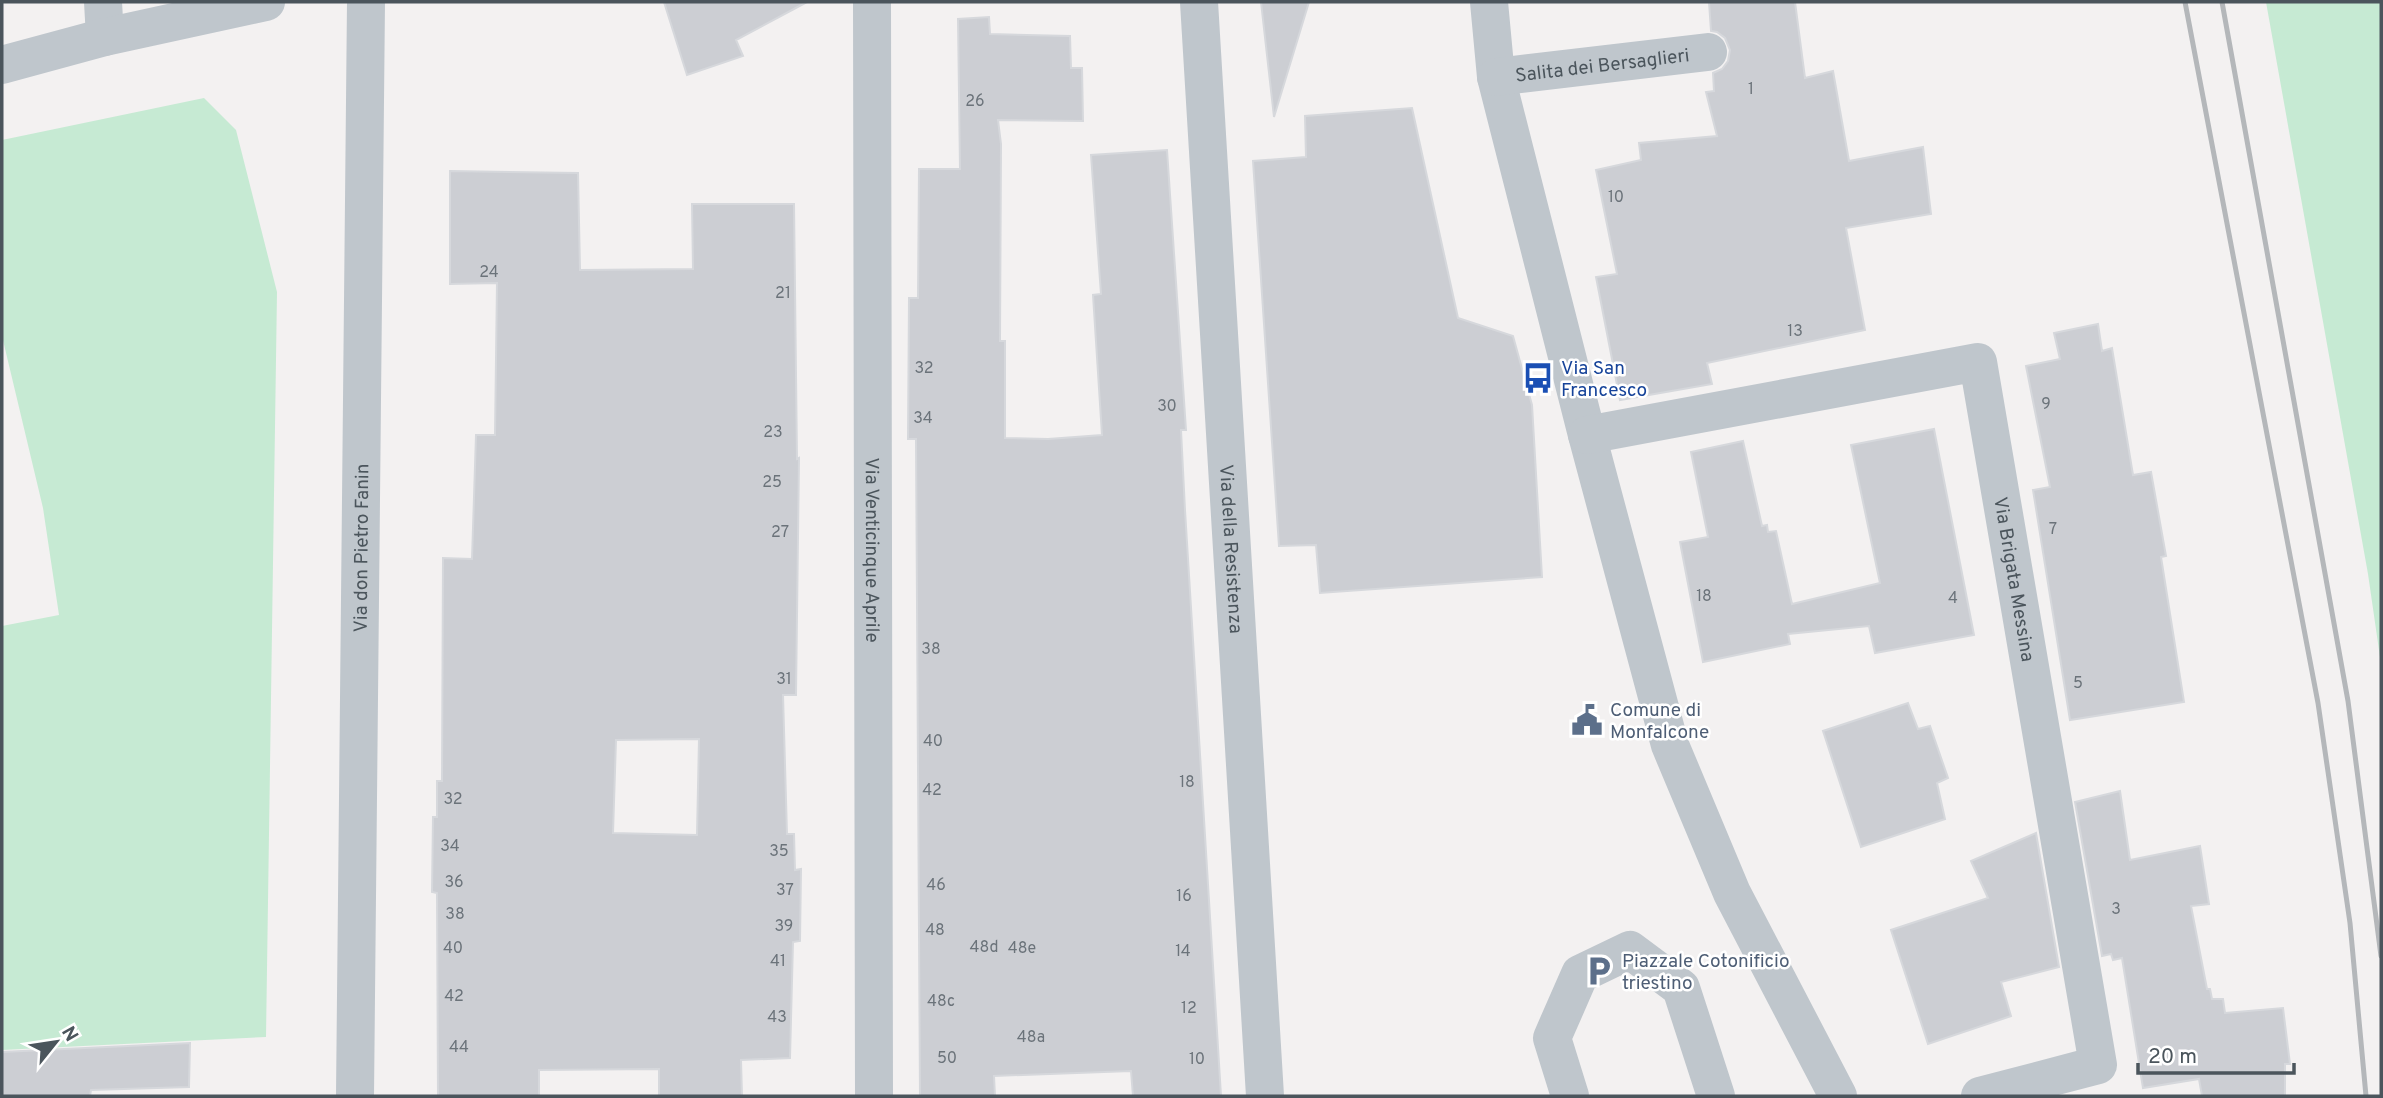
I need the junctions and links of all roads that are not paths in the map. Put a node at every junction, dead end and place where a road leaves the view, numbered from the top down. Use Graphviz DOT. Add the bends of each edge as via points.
graph roads {
  1 [pos="266,2"];
  2 [pos="366,2"];
  3 [pos="872,2"];
  4 [pos="1199,2"];
  5 [pos="1489,2"];
  6 [pos="104,19"];
  7 [pos="1708,52"];
  8 [pos="2,65"];
  9 [pos="1496,77"];
  10 [pos="1587,435"];
  11 [pos="355,1096"];
  12 [pos="874,1096"];
  13 [pos="1265,1096"];
  14 [pos="1570,1096"];
  15 [pos="1716,1096"];
  16 [pos="1838,1096"];
  17 [pos="1980,1096"];
  1 -- 6 [label="street"];
  2 -- 11 [label="street, Via don Pietro Fanin"];
  3 -- 12 [label="street, Via Venticinque Aprile"];
  4 -- 13 [label="street, Via della Resistenza"];
  5 -- 9 [label="street"];
  6 -- 8 [label="street"];
  7 -- 9 [label="street, Salita dei Bersaglieri"];
  9 -- 10 [label="street"];
  10 -- 16 [label="street" via="1670,746 1732,892"];
  10 -- 17 [label="street, Via Brigata Messina" via="1978,362 2098,1065"];
  14 -- 15 [label="street" via="1552,1038 1580,974 1630,950 1681,988"];
}
